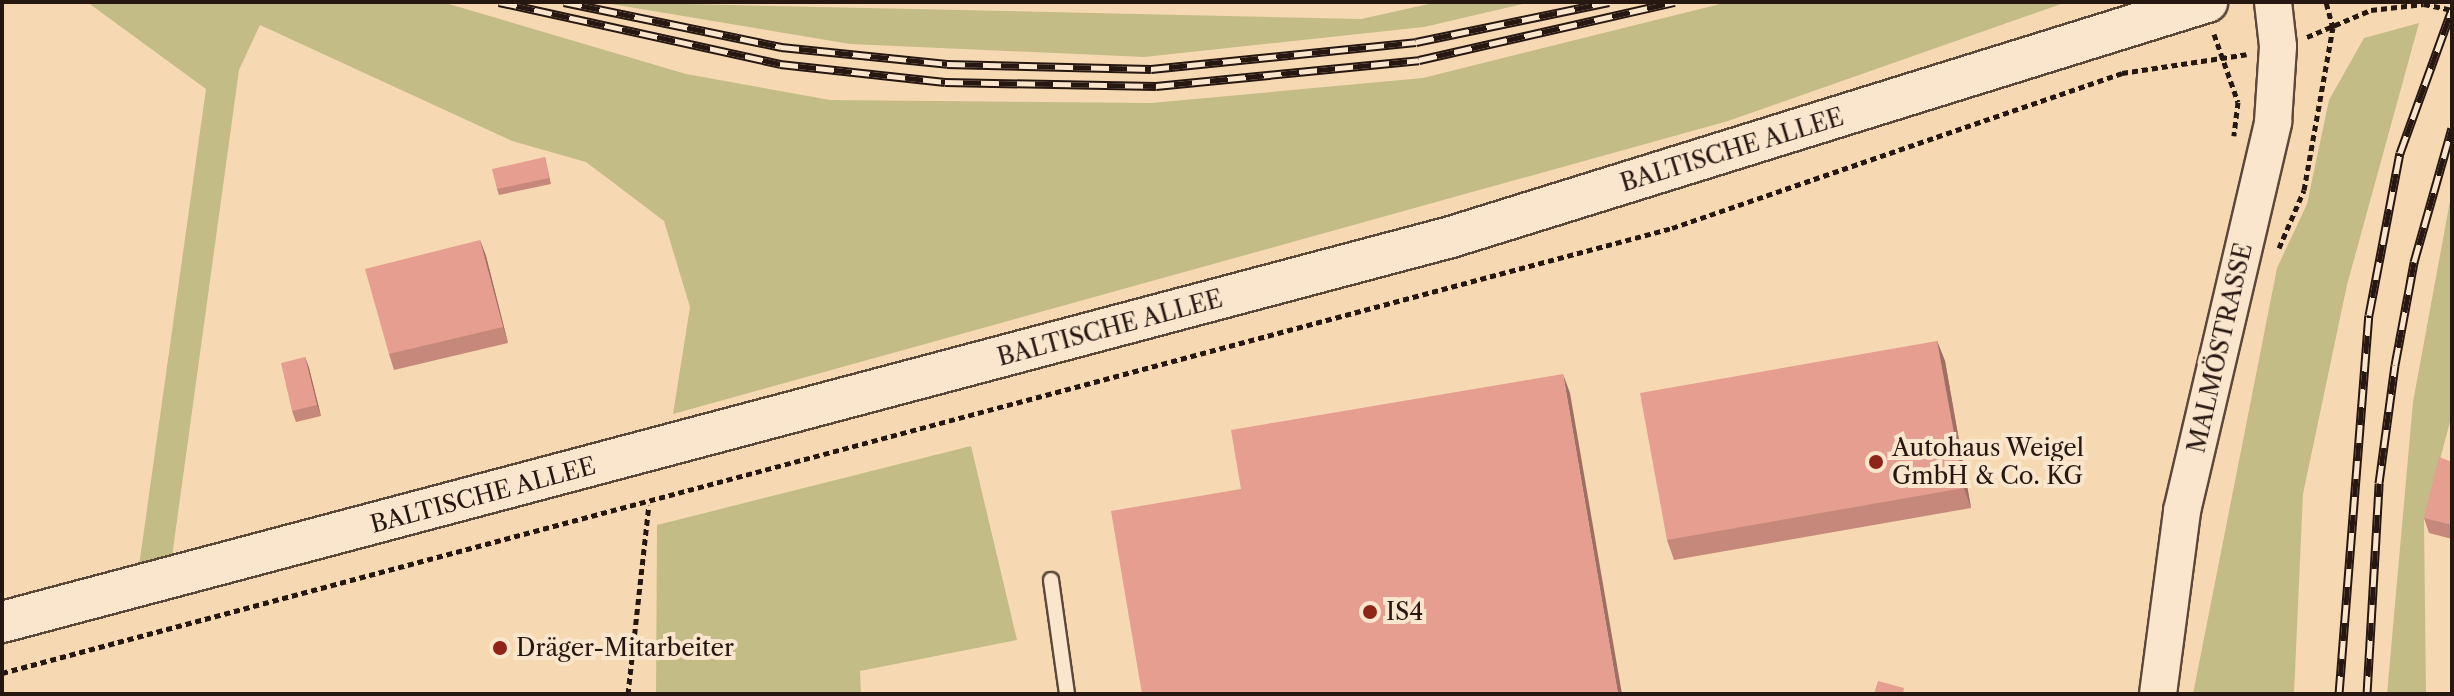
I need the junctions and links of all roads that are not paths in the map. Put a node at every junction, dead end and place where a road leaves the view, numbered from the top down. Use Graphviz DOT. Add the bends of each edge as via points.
graph roads {
  1 [pos="2207,2"];
  2 [pos="2273,2"];
  3 [pos="1051,580"];
  4 [pos="2,622"];
  5 [pos="1067,694"];
  6 [pos="2158,694"];
  1 -- 4 [label="main road, BALTISCHE ALLEE" via="1451,237"];
  2 -- 6 [label="street, MALMÖSTRASSE" via="2273,122 2182,511"];
  3 -- 5 [label="lane"];
}
